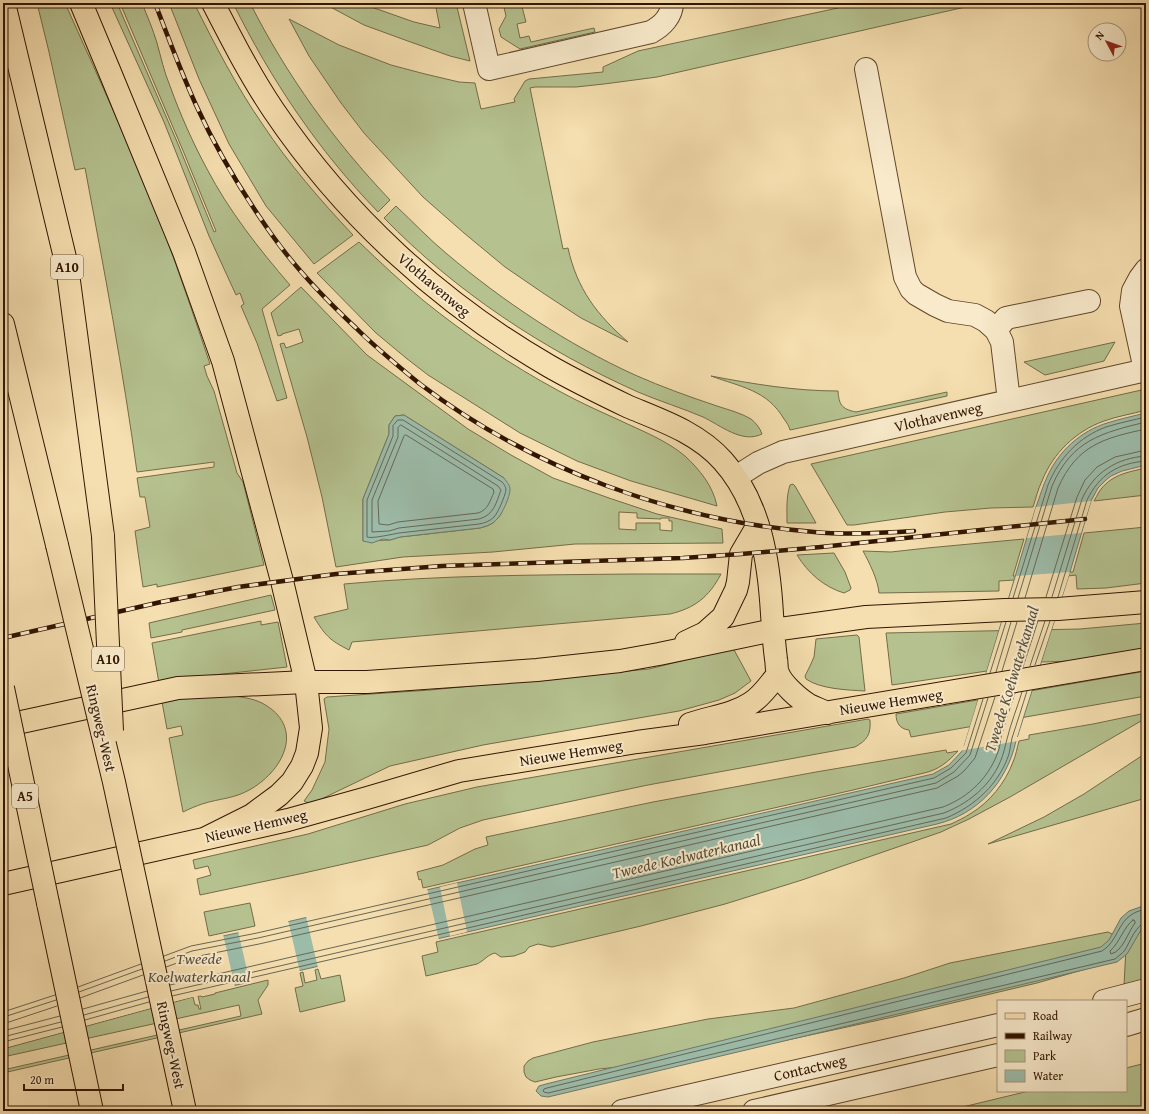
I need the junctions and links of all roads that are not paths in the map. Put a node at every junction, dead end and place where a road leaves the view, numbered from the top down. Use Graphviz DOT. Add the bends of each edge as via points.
graph roads {
  1 [pos="4,3"];
  2 [pos="80,3"];
  3 [pos="213,3"];
  4 [pos="474,3"];
  5 [pos="675,4"];
  6 [pos="866,68"];
  7 [pos="1146,270"];
  8 [pos="1089,301"];
  9 [pos="3,324"];
  10 [pos="996,330"];
  11 [pos="1146,370"];
  12 [pos="1009,401"];
  13 [pos="736,477"];
  14 [pos="758,525"];
  15 [pos="1146,602"];
  16 [pos="773,630"];
  17 [pos="659,654"];
  18 [pos="1146,660"];
  19 [pos="778,674"];
  20 [pos="306,682"];
  21 [pos="3,688"];
  22 [pos="827,713"];
  23 [pos="3,726"];
  24 [pos="638,742"];
  25 [pos="114,782"];
  26 [pos="208,837"];
  27 [pos="3,884"];
  28 [pos="1146,990"];
  29 [pos="1108,1000"];
  30 [pos="1146,1019"];
  31 [pos="997,1025"];
  32 [pos="1127,1025"];
  33 [pos="997,1055"];
  34 [pos="92,1111"];
  35 [pos="185,1111"];
  36 [pos="622,1111"];
  37 [pos="754,1111"];
  1 -- 25 [label="main road, A10, bridge" via="67,266 103,536"];
  2 -- 20 [label="main road" via="184,252 223,361 279,569"];
  3 -- 13 [label="main road, Vlothavenweg" via="259,87 292,135 332,187 402,258 473,317 549,366 608,397 692,435 708,446"];
  4 -- 5 [label="street" via="489,69 651,32 664,23"];
  6 -- 10 [label="street" via="905,278 916,294 935,305 948,311 975,315"];
  7 -- 11 [label="street" via="1133,291 1131,306"];
  8 -- 10 [label="street" via="1006,318"];
  9 -- 25 [label="main road, Ringweg-West / A10, bridge"];
  10 -- 12 [label="street" via="1002,342"];
  11 -- 12 [label="street, Vlothavenweg"];
  12 -- 13 [label="street, Vlothavenweg" via="783,452 758,463"];
  13 -- 14 [label="main road, Vlothavenweg" via="750,502"];
  14 -- 16 [label="main road, Vlothavenweg" via="770,581"];
  14 -- 17 [label="main road" via="741,554 736,590 723,617 705,633"];
  15 -- 16 [label="main road" via="1058,609 866,617"];
  16 -- 17 [label="main road"];
  16 -- 19 [label="main road, Vlothavenweg"];
  17 -- 20 [label="main road" via="620,661 529,670 367,682"];
  18 -- 22 [label="main road, Nieuwe Hemweg"];
  19 -- 22 [label="main road" via="794,693"];
  19 -- 24 [label="main road" via="759,697 736,711 700,720"];
  20 -- 23 [label="main road" via="178,688"];
  20 -- 26 [label="main road" via="311,728 307,753 292,782 252,815"];
  21 -- 34 [label="main road, A5, bridge"];
  22 -- 24 [label="main road, Nieuwe Hemweg" via="705,734"];
  24 -- 26 [label="main road, Nieuwe Hemweg" via="459,771 295,818"];
  25 -- 35 [label="main road, Ringweg-West / A10, bridge"];
  26 -- 27 [label="main road, Nieuwe Hemweg"];
  28 -- 29 [label="street"];
  30 -- 32 [label="street"];
  31 -- 36 [label="street, Contactweg"];
  33 -- 37 [label="street, Contactweg"];
}
